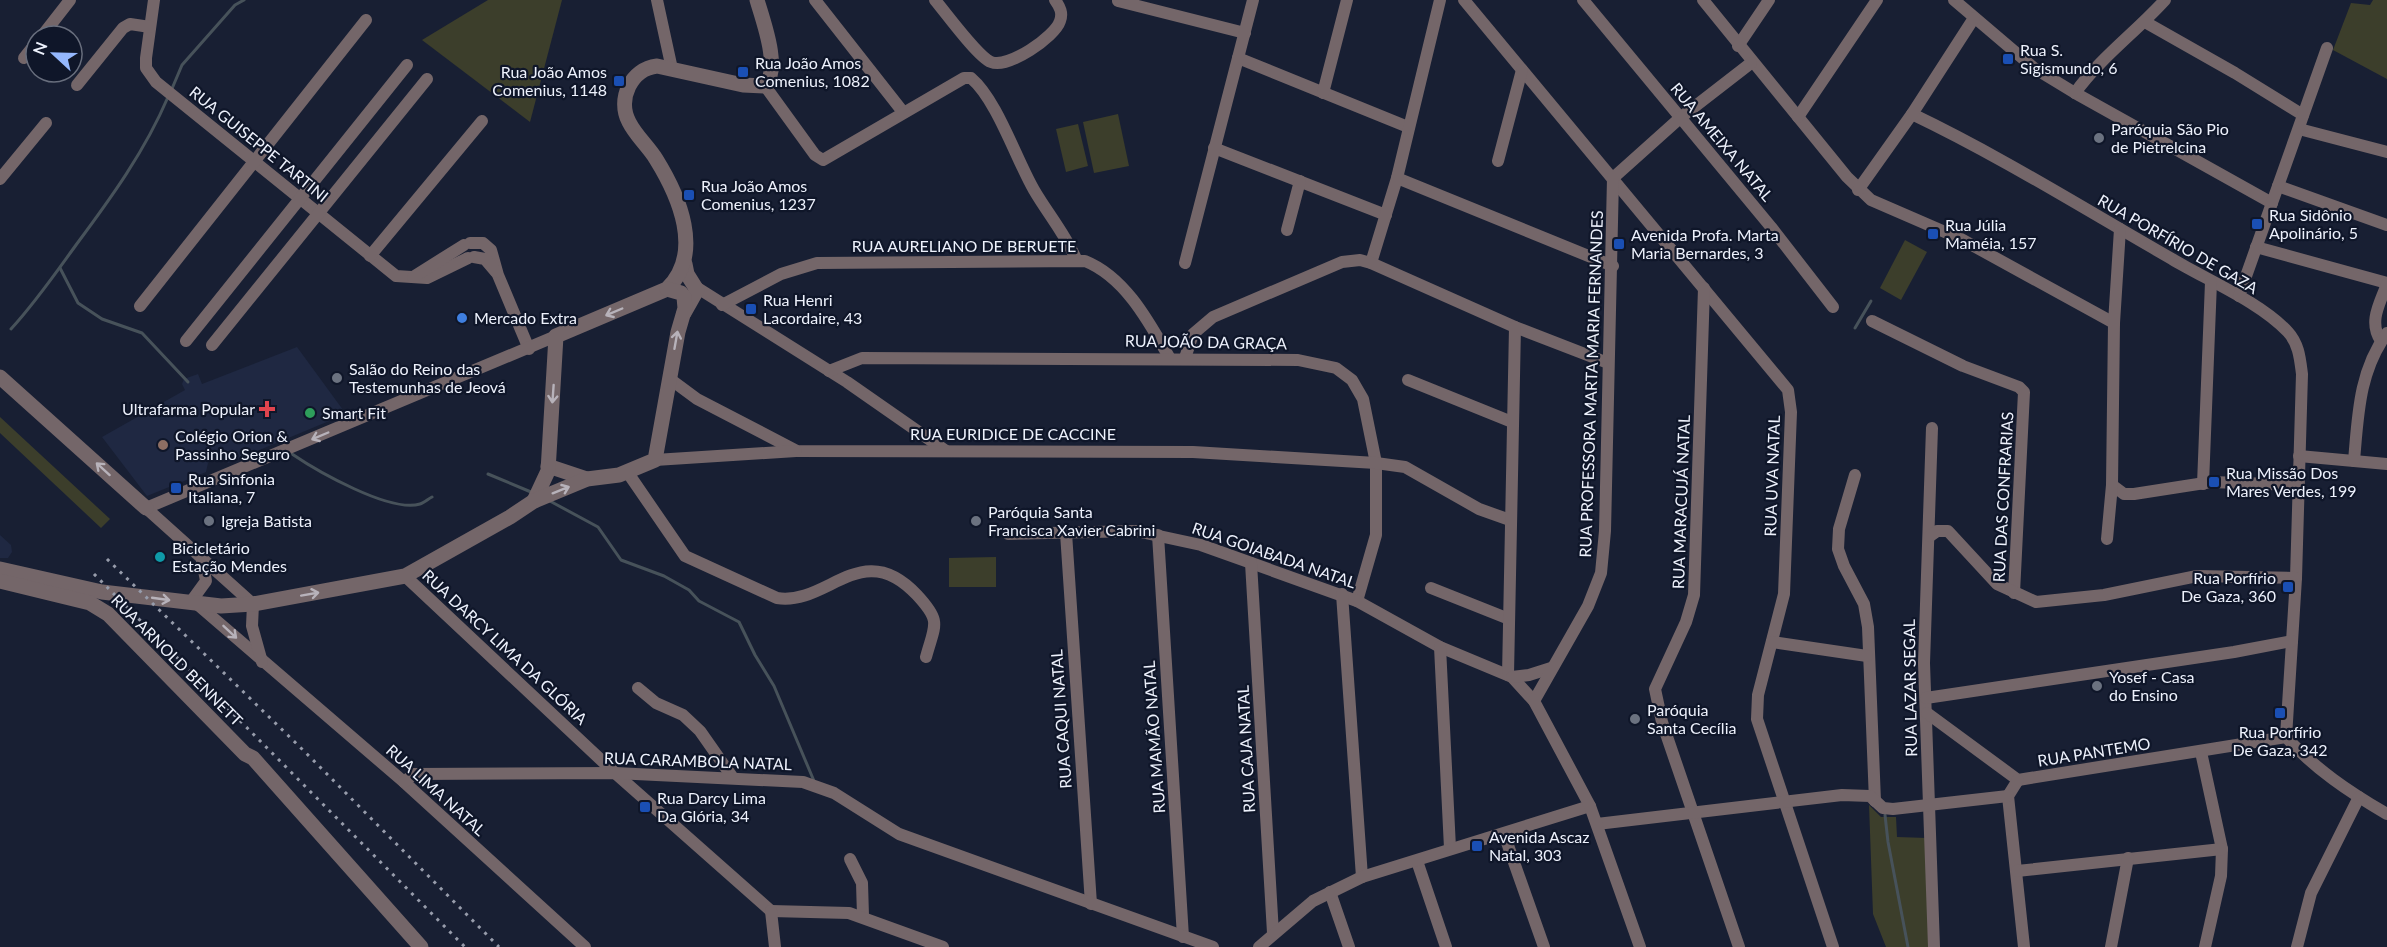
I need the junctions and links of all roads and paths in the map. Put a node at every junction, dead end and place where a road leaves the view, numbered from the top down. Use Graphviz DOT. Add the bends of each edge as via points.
graph roads {
  1 [pos="70,0"];
  2 [pos="154,0"];
  3 [pos="657,0"];
  4 [pos="757,0"];
  5 [pos="815,0"];
  6 [pos="935,0"];
  7 [pos="1055,0"];
  8 [pos="1254,0"];
  9 [pos="1347,0"];
  10 [pos="1440,0"];
  11 [pos="1464,0"];
  12 [pos="1583,0"];
  13 [pos="1703,0"];
  14 [pos="1769,0"];
  15 [pos="1877,0"];
  16 [pos="1954,0"];
  17 [pos="2165,0"];
  18 [pos="1118,1"];
  19 [pos="1138,3"];
  20 [pos="1974,18"];
  21 [pos="366,20"];
  22 [pos="2145,22"];
  23 [pos="51,24"];
  24 [pos="150,27"];
  25 [pos="1245,33"];
  26 [pos="1738,46"];
  27 [pos="2327,48"];
  28 [pos="1238,58"];
  29 [pos="1751,63"];
  30 [pos="407,65"];
  31 [pos="672,69"];
  32 [pos="1522,70"];
  33 [pos="427,79"];
  34 [pos="77,85"];
  35 [pos="765,86"];
  36 [pos="1323,93"];
  37 [pos="2075,93"];
  38 [pos="903,112"];
  39 [pos="1912,114"];
  40 [pos="2303,115"];
  41 [pos="1798,117"];
  42 [pos="1680,118"];
  43 [pos="482,122"];
  44 [pos="46,123"];
  45 [pos="1408,127"];
  46 [pos="2299,129"];
  47 [pos="1214,148"];
  48 [pos="2387,152"];
  49 [pos="1498,161"];
  50 [pos="253,163"];
  51 [pos="1397,178"];
  52 [pos="1613,178"];
  53 [pos="0,179"];
  54 [pos="1300,181"];
  55 [pos="2278,186"];
  56 [pos="1858,190"];
  57 [pos="299,198"];
  58 [pos="2272,203"];
  59 [pos="318,214"];
  60 [pos="1386,215"];
  61 [pos="2387,225"];
  62 [pos="2120,229"];
  63 [pos="1287,230"];
  64 [pos="2145,244"];
  65 [pos="2256,247"];
  66 [pos="370,256"];
  67 [pos="2119,257"];
  68 [pos="1077,261"];
  69 [pos="1185,263"];
  70 [pos="1371,263"];
  71 [pos="1613,266"];
  72 [pos="498,275"];
  73 [pos="412,278"];
  74 [pos="683,279"];
  75 [pos="2211,282"];
  76 [pos="2387,283"];
  77 [pos="1704,288"];
  78 [pos="2239,296"];
  79 [pos="2384,303"];
  80 [pos="722,305"];
  81 [pos="140,306"];
  82 [pos="1833,307"];
  83 [pos="684,313"];
  84 [pos="1872,321"];
  85 [pos="2114,323"];
  86 [pos="1515,327"];
  87 [pos="556,336"];
  88 [pos="2384,337"];
  89 [pos="186,341"];
  90 [pos="212,345"];
  91 [pos="529,349"];
  92 [pos="1169,357"];
  93 [pos="1185,358"];
  94 [pos="1608,363"];
  95 [pos="829,371"];
  96 [pos="0,377"];
  97 [pos="670,379"];
  98 [pos="1408,380"];
  99 [pos="1512,422"];
  100 [pos="1932,428"];
  101 [pos="797,451"];
  102 [pos="946,451"];
  103 [pos="2299,456"];
  104 [pos="655,460"];
  105 [pos="2355,460"];
  106 [pos="1376,463"];
  107 [pos="2387,464"];
  108 [pos="548,466"];
  109 [pos="628,473"];
  110 [pos="1855,475"];
  111 [pos="587,479"];
  112 [pos="2203,484"];
  113 [pos="2112,485"];
  114 [pos="2299,485"];
  115 [pos="534,501"];
  116 [pos="146,508"];
  117 [pos="1510,520"];
  118 [pos="1066,533"];
  119 [pos="1008,534"];
  120 [pos="1158,535"];
  121 [pos="1930,536"];
  122 [pos="2107,539"];
  123 [pos="202,560"];
  124 [pos="1251,563"];
  125 [pos="0,568"];
  126 [pos="405,576"];
  127 [pos="2296,578"];
  128 [pos="0,581"];
  129 [pos="1431,588"];
  130 [pos="114,593"];
  131 [pos="2013,593"];
  132 [pos="1342,594"];
  133 [pos="1357,601"];
  134 [pos="193,603"];
  135 [pos="253,604"];
  136 [pos="1509,619"];
  137 [pos="2292,640"];
  138 [pos="1772,642"];
  139 [pos="1440,647"];
  140 [pos="1868,656"];
  141 [pos="926,657"];
  142 [pos="262,662"];
  143 [pos="1551,668"];
  144 [pos="1510,676"];
  145 [pos="638,688"];
  146 [pos="1926,698"];
  147 [pos="1534,701"];
  148 [pos="1927,713"];
  149 [pos="2286,737"];
  150 [pos="2201,752"];
  151 [pos="253,758"];
  152 [pos="615,773"];
  153 [pos="733,778"];
  154 [pos="2018,780"];
  155 [pos="404,782"];
  156 [pos="2008,796"];
  157 [pos="2359,798"];
  158 [pos="1875,801"];
  159 [pos="1784,802"];
  160 [pos="1929,804"];
  161 [pos="1590,806"];
  162 [pos="1694,813"];
  163 [pos="2387,814"];
  164 [pos="1597,824"];
  165 [pos="1504,834"];
  166 [pos="1450,848"];
  167 [pos="2222,849"];
  168 [pos="849,858"];
  169 [pos="2128,858"];
  170 [pos="1417,861"];
  171 [pos="2017,871"];
  172 [pos="1362,877"];
  173 [pos="1330,892"];
  174 [pos="1090,904"];
  175 [pos="771,911"];
  176 [pos="863,916"];
  177 [pos="1274,933"];
  178 [pos="1183,937"];
  179 [pos="421,947"];
  180 [pos="585,947"];
  181 [pos="775,947"];
  182 [pos="943,947"];
  183 [pos="1213,947"];
  184 [pos="1258,947"];
  185 [pos="1349,947"];
  186 [pos="1446,947"];
  187 [pos="1544,947"];
  188 [pos="1640,947"];
  189 [pos="1739,947"];
  190 [pos="1833,947"];
  191 [pos="1934,947"];
  192 [pos="2024,947"];
  193 [pos="2111,947"];
  194 [pos="2205,947"];
  195 [pos="2297,947"];
  1 -- 23 [label="street"];
  2 -- 24 [label="street, RUA GUISEPPE TARTINI"];
  3 -- 31 [label="street"];
  4 -- 35 [label="street" via="771,61 771,75"];
  5 -- 38 [label="street"];
  6 -- 7 [label="street" via="982,56 993,63 1009,62 1055,30 1062,18 1062,9"];
  8 -- 25 [label="street"];
  9 -- 36 [label="street"];
  10 -- 45 [label="street"];
  11 -- 32 [label="street, RUA UVA NATAL"];
  12 -- 42 [label="street, RUA AMEIXA NATAL"];
  13 -- 26 [label="street"];
  14 -- 26 [label="street"];
  15 -- 41 [label="street"];
  16 -- 20 [label="street"];
  17 -- 22 [label="street"];
  18 -- 19 [label="street"];
  19 -- 25 [label="street"];
  20 -- 37 [label="street" via="2034,68"];
  20 -- 39 [label="street"];
  21 -- 50 [label="street"];
  22 -- 37 [label="street" via="2113,50"];
  22 -- 40 [label="street"];
  24 -- 34 [label="street" via="127,25"];
  24 -- 50 [label="street, RUA GUISEPPE TARTINI" via="146,68 156,82"];
  25 -- 28 [label="street"];
  26 -- 29 [label="street"];
  27 -- 40 [label="street"];
  28 -- 36 [label="street"];
  28 -- 47 [label="street"];
  29 -- 41 [label="street"];
  29 -- 42 [label="street"];
  30 -- 57 [label="street"];
  31 -- 35 [label="street"];
  31 -- 74 [label="street" via="644,69 629,85 625,102 628,121 656,158 679,201 684,229"];
  32 -- 49 [label="street"];
  32 -- 52 [label="street, RUA UVA NATAL"];
  33 -- 59 [label="street"];
  35 -- 38 [label="street" via="817,157 826,160"];
  36 -- 45 [label="street"];
  37 -- 58 [label="street"];
  38 -- 68 [label="street" via="964,78 974,80"];
  39 -- 56 [label="street"];
  39 -- 62 [label="street, RUA PORFÍRIO DE GAZA" via="1978,147"];
  40 -- 46 [label="street"];
  41 -- 56 [label="street"];
  42 -- 52 [label="street"];
  42 -- 82 [label="street, RUA AMEIXA NATAL"];
  43 -- 66 [label="street"];
  44 -- 53 [label="street"];
  45 -- 51 [label="street"];
  46 -- 48 [label="street"];
  46 -- 55 [label="street"];
  47 -- 54 [label="street"];
  47 -- 69 [label="street"];
  50 -- 57 [label="street, RUA GUISEPPE TARTINI"];
  50 -- 81 [label="street"];
  51 -- 60 [label="street"];
  51 -- 71 [label="street"];
  52 -- 71 [label="street, RUA PROFESSORA MARTA MARIA FERNANDES"];
  52 -- 77 [label="street, RUA UVA NATAL"];
  54 -- 60 [label="street"];
  54 -- 63 [label="street"];
  55 -- 58 [label="street"];
  55 -- 61 [label="street"];
  56 -- 85 [label="street" via="1878,203 1961,239"];
  57 -- 59 [label="street, RUA GUISEPPE TARTINI"];
  57 -- 89 [label="street"];
  58 -- 65 [label="street"];
  59 -- 66 [label="street, RUA GUISEPPE TARTINI"];
  59 -- 90 [label="street"];
  60 -- 70 [label="street"];
  62 -- 64 [label="street, RUA PORFÍRIO DE GAZA"];
  62 -- 67 [label="street"];
  64 -- 67 [label="street" via="2129,246"];
  64 -- 75 [label="street, RUA PORFÍRIO DE GAZA"];
  65 -- 76 [label="street"];
  65 -- 78 [label="street"];
  66 -- 73 [label="street, RUA GUISEPPE TARTINI" via="396,276"];
  67 -- 85 [label="street"];
  68 -- 80 [label="street, RUA AURELIANO DE BERUETE" via="808,264"];
  68 -- 92 [label="street, RUA AURELIANO DE BERUETE" via="1096,267 1128,295"];
  70 -- 86 [label="street"];
  70 -- 93 [label="street" via="1342,262 1213,317 1193,334"];
  71 -- 94 [label="street, RUA PROFESSORA MARTA MARIA FERNANDES"];
  72 -- 73 [label="street" via="485,259 471,257 436,275"];
  72 -- 73 [label="street" via="488,246 467,244"];
  72 -- 91 [label="street"];
  74 -- 80 [label="street"];
  74 -- 83 [label="street"];
  74 -- 83 [label="street" via="696,295"];
  74 -- 87 [label="street, one-way"];
  75 -- 78 [label="street, RUA PORFÍRIO DE GAZA"];
  75 -- 112 [label="street"];
  76 -- 79 [label="street"];
  77 -- 138 [label="street, RUA UVA NATAL" via="1786,386 1790,399 1784,594"];
  77 -- 162 [label="street, RUA MARACUJÁ NATAL" via="1694,595 1655,695"];
  78 -- 103 [label="street, RUA PORFÍRIO DE GAZA" via="2287,331 2298,351 2302,374"];
  79 -- 88 [label="street" via="2374,321 2376,334"];
  80 -- 95 [label="street"];
  97 -- 83 [label="street, one-way"];
  84 -- 131 [label="street, RUA DAS CONFRARIAS" via="2024,392"];
  85 -- 113 [label="street"];
  86 -- 94 [label="street"];
  86 -- 99 [label="street"];
  87 -- 91 [label="street"];
  87 -- 108 [label="street, one-way"];
  88 -- 105 [label="street" via="2362,383"];
  91 -- 116 [label="street, one-way"];
  92 -- 93 [label="street, RUA JOÃO DA GRAÇA"];
  92 -- 95 [label="street, RUA JOÃO DA GRAÇA" via="862,358"];
  93 -- 106 [label="street, RUA JOÃO DA GRAÇA" via="1298,360 1335,368 1360,389"];
  94 -- 143 [label="street, RUA PROFESSORA MARTA MARIA FERNANDES" via="1601,573 1588,606"];
  95 -- 102 [label="street"];
  116 -- 96 [label="street, one-way"];
  97 -- 101 [label="street, RUA EURIDICE DE CACCINE" via="726,415"];
  97 -- 104 [label="street"];
  98 -- 99 [label="street"];
  99 -- 117 [label="street"];
  100 -- 121 [label="street, RUA LAZAR SEGAL"];
  101 -- 102 [label="street, RUA EURIDICE DE CACCINE"];
  101 -- 104 [label="street"];
  102 -- 106 [label="street, RUA EURIDICE DE CACCINE" via="1193,452"];
  103 -- 105 [label="street"];
  103 -- 114 [label="street, RUA PORFÍRIO DE GAZA"];
  104 -- 109 [label="street"];
  105 -- 107 [label="street"];
  106 -- 117 [label="street, RUA EURIDICE DE CACCINE" via="1405,467 1479,509"];
  106 -- 133 [label="street, RUA JOÃO DA GRAÇA" via="1376,535"];
  108 -- 111 [label="street"];
  108 -- 115 [label="street"];
  109 -- 111 [label="street"];
  109 -- 141 [label="street" via="685,556 777,598 791,600 862,570 891,576 910,588 933,612 936,623"];
  110 -- 140 [label="street" via="1839,529 1838,549 1864,604"];
  115 -- 111 [label="street, one-way"];
  112 -- 113 [label="street" via="2134,494 2124,494"];
  112 -- 114 [label="street"];
  113 -- 122 [label="street"];
  114 -- 127 [label="street, RUA PORFÍRIO DE GAZA"];
  115 -- 126 [label="street"];
  116 -- 123 [label="street"];
  117 -- 136 [label="street"];
  118 -- 119 [label="street, RUA GOIABADA NATAL"];
  118 -- 120 [label="street, RUA GOIABADA NATAL"];
  118 -- 174 [label="street, RUA CAQUI NATAL"];
  120 -- 124 [label="street, RUA GOIABADA NATAL"];
  120 -- 178 [label="street, RUA MAMÃO NATAL"];
  121 -- 131 [label="street" via="1948,531 1987,576"];
  121 -- 146 [label="street, RUA LAZAR SEGAL" via="1925,608"];
  123 -- 134 [label="street" via="206,580"];
  123 -- 135 [label="street"];
  124 -- 132 [label="street, RUA GOIABADA NATAL"];
  124 -- 177 [label="street, RUA CAJA NATAL"];
  125 -- 130 [label="street"];
  135 -- 126 [label="street, one-way"];
  126 -- 152 [label="street, RUA DARCY LIMA DA GLÓRIA"];
  127 -- 131 [label="street" via="2197,576 2104,595 2041,602"];
  127 -- 137 [label="street, RUA PORFÍRIO DE GAZA"];
  128 -- 151 [label="street, RUA ARNOLD BENNETT" via="102,608"];
  129 -- 136 [label="street"];
  130 -- 134 [label="street, one-way"];
  130 -- 151 [label="street, RUA ARNOLD BENNETT" via="112,601 116,607 251,748"];
  132 -- 133 [label="street, RUA GOIABADA NATAL"];
  132 -- 172 [label="street"];
  133 -- 139 [label="street, RUA GOIABADA NATAL"];
  134 -- 135 [label="street"];
  134 -- 142 [label="street, RUA LIMA NATAL, one-way"];
  135 -- 142 [label="street" via="252,626"];
  136 -- 144 [label="street"];
  137 -- 146 [label="street"];
  137 -- 149 [label="street, RUA PORFÍRIO DE GAZA"];
  138 -- 140 [label="street"];
  138 -- 159 [label="street, RUA UVA NATAL" via="1758,695 1757,719"];
  139 -- 144 [label="street, RUA GOIABADA NATAL"];
  139 -- 166 [label="street"];
  140 -- 158 [label="street"];
  142 -- 155 [label="street, RUA LIMA NATAL"];
  143 -- 144 [label="street"];
  143 -- 147 [label="street, RUA PROFESSORA MARTA MARIA FERNANDES"];
  144 -- 147 [label="street, RUA GOIABADA NATAL"];
  145 -- 153 [label="street" via="656,703 683,715 700,731"];
  146 -- 148 [label="street, RUA LAZAR SEGAL"];
  147 -- 161 [label="street"];
  148 -- 154 [label="street, RUA PANTEMO"];
  148 -- 160 [label="street, RUA LAZAR SEGAL"];
  149 -- 150 [label="street, RUA PANTEMO"];
  149 -- 157 [label="street" via="2306,759"];
  150 -- 154 [label="street, RUA PANTEMO"];
  150 -- 167 [label="street"];
  151 -- 179 [label="street, RUA ARNOLD BENNETT"];
  152 -- 153 [label="street, RUA CARAMBOLA NATAL"];
  152 -- 155 [label="street, RUA CARAMBOLA NATAL" via="414,774"];
  152 -- 175 [label="street, RUA DARCY LIMA DA GLÓRIA"];
  153 -- 174 [label="street, RUA CARAMBOLA NATAL" via="816,785 899,834"];
  154 -- 156 [label="street"];
  155 -- 180 [label="street, RUA LIMA NATAL"];
  156 -- 160 [label="street"];
  156 -- 171 [label="street"];
  157 -- 163 [label="street"];
  157 -- 195 [label="street" via="2311,893"];
  158 -- 159 [label="street" via="1862,795"];
  158 -- 160 [label="street" via="1883,808"];
  159 -- 162 [label="street"];
  159 -- 190 [label="street, RUA UVA NATAL"];
  160 -- 191 [label="street, RUA LAZAR SEGAL"];
  161 -- 164 [label="street"];
  161 -- 165 [label="street"];
  162 -- 164 [label="street"];
  162 -- 189 [label="street, RUA MARACUJÁ NATAL"];
  164 -- 188 [label="street"];
  165 -- 166 [label="street"];
  165 -- 187 [label="street"];
  166 -- 170 [label="street"];
  167 -- 169 [label="street"];
  167 -- 194 [label="street" via="2221,876"];
  168 -- 176 [label="street" via="862,883"];
  169 -- 171 [label="street"];
  169 -- 193 [label="street"];
  170 -- 172 [label="street"];
  170 -- 186 [label="street"];
  171 -- 192 [label="street"];
  172 -- 173 [label="street"];
  173 -- 177 [label="street" via="1313,900"];
  173 -- 185 [label="street"];
  174 -- 178 [label="street, RUA CARAMBOLA NATAL"];
  175 -- 176 [label="street"];
  175 -- 181 [label="street"];
  176 -- 182 [label="street"];
  177 -- 184 [label="street"];
  178 -- 183 [label="street, RUA CARAMBOLA NATAL"];
}
